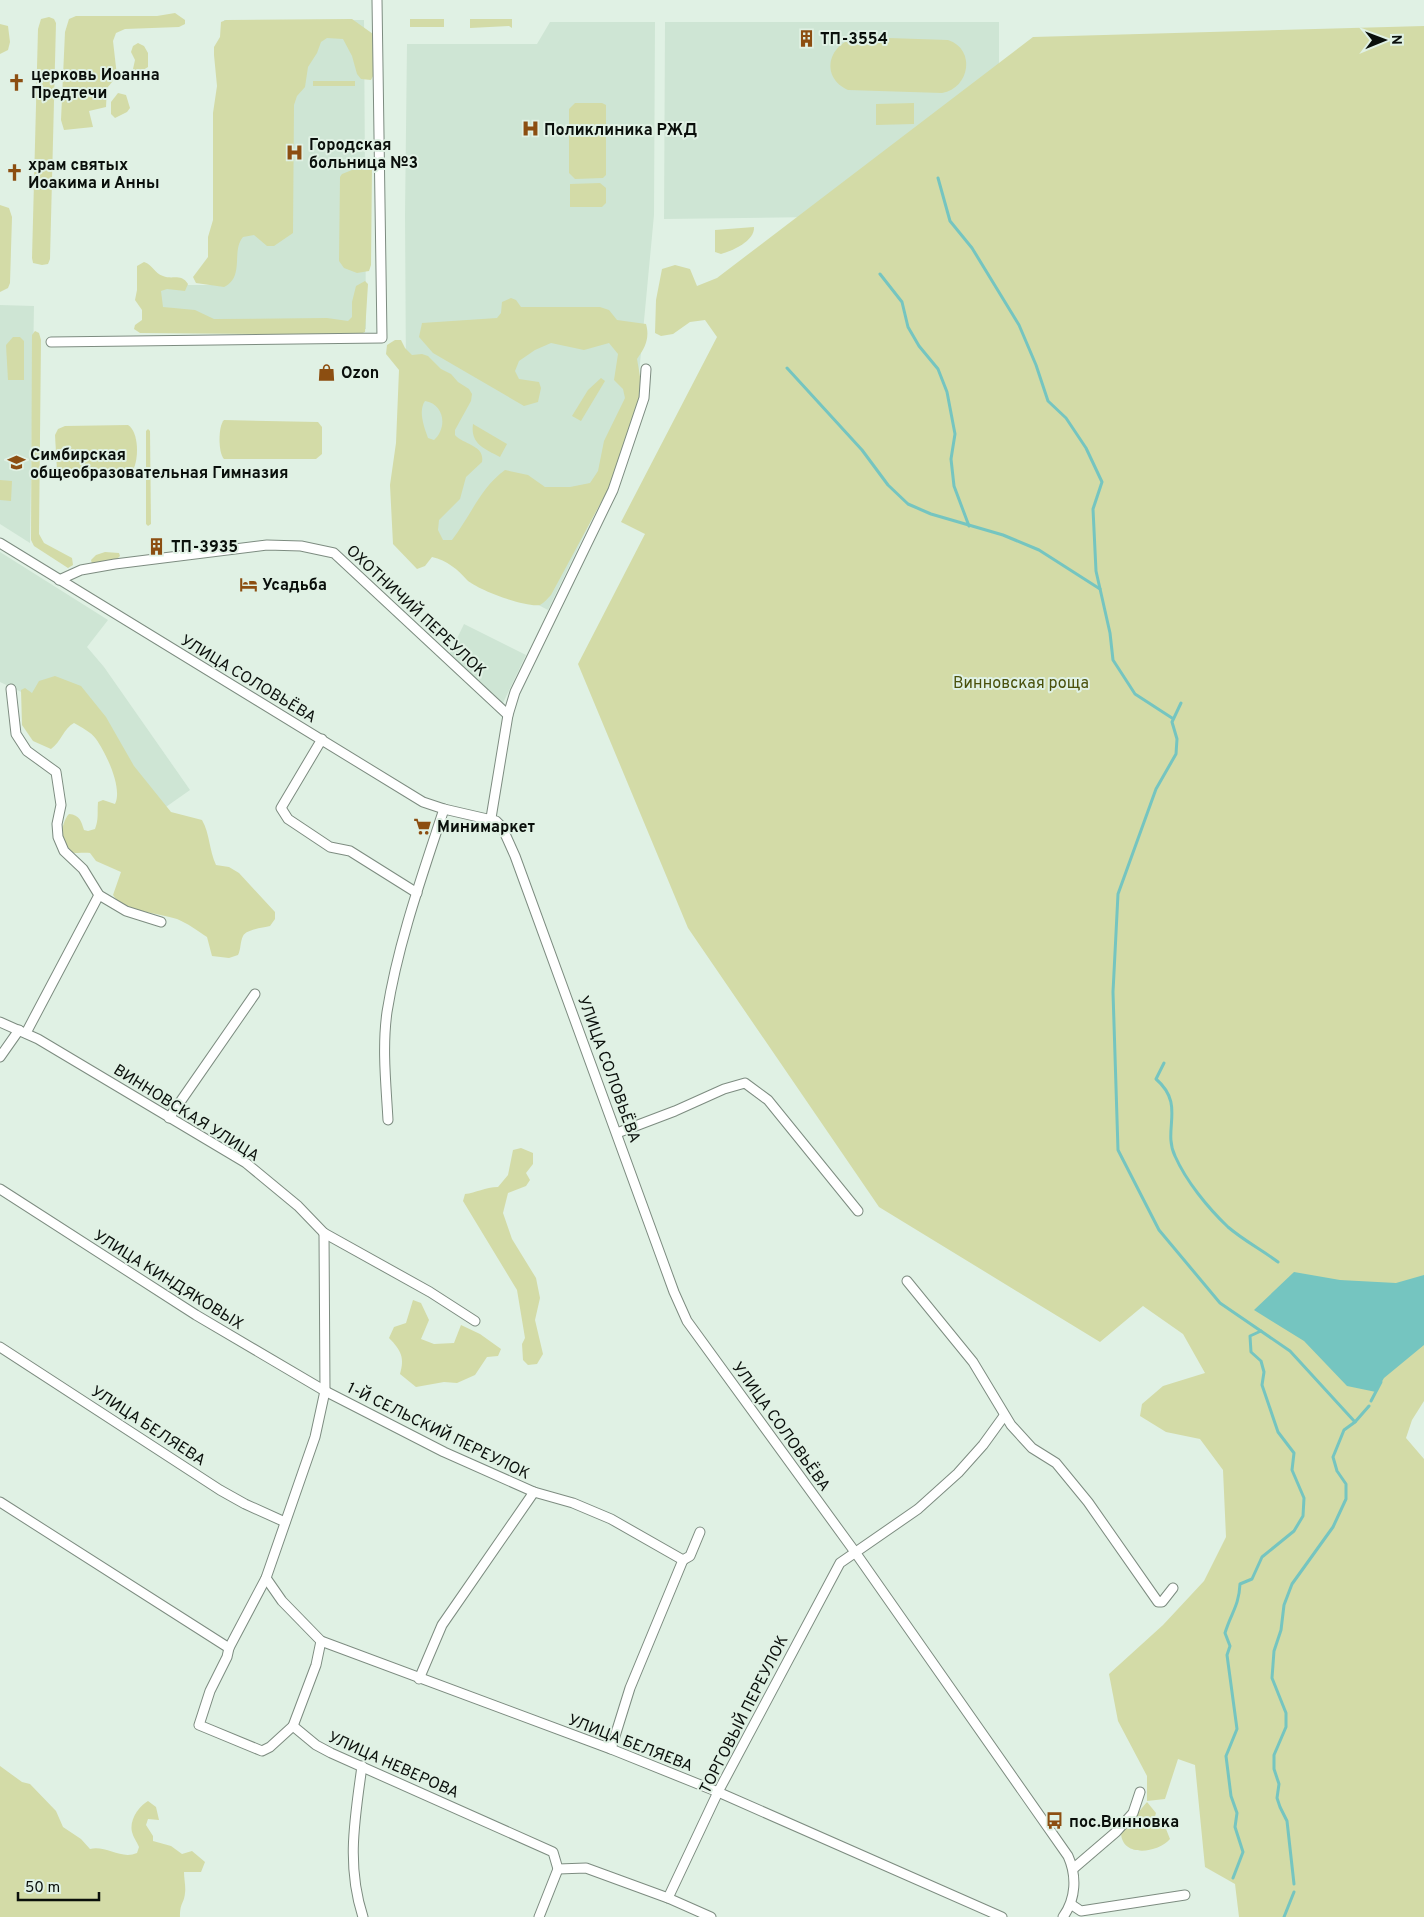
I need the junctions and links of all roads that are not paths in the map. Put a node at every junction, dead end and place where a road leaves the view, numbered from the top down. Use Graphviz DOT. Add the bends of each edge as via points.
graph roads {
  1 [pos="377,0"];
  2 [pos="51,342"];
  3 [pos="646,369"];
  4 [pos="0,543"];
  5 [pos="59,580"];
  6 [pos="11,689"];
  7 [pos="508,715"];
  8 [pos="322,739"];
  9 [pos="444,810"];
  10 [pos="491,818"];
  11 [pos="417,893"];
  12 [pos="99,895"];
  13 [pos="160,922"];
  14 [pos="256,994"];
  15 [pos="0,1022"];
  16 [pos="22,1031"];
  17 [pos="0,1057"];
  18 [pos="169,1118"];
  19 [pos="388,1120"];
  20 [pos="617,1133"];
  21 [pos="0,1189"];
  22 [pos="858,1211"];
  23 [pos="324,1233"];
  24 [pos="907,1281"];
  25 [pos="475,1321"];
  26 [pos="0,1347"];
  27 [pos="325,1391"];
  28 [pos="1004,1416"];
  29 [pos="534,1492"];
  30 [pos="0,1502"];
  31 [pos="285,1522"];
  32 [pos="700,1532"];
  33 [pos="855,1552"];
  34 [pos="684,1560"];
  35 [pos="266,1578"];
  36 [pos="1173,1588"];
  37 [pos="321,1641"];
  38 [pos="228,1648"];
  39 [pos="419,1679"];
  40 [pos="293,1726"];
  41 [pos="612,1749"];
  42 [pos="362,1766"];
  43 [pos="718,1792"];
  44 [pos="1140,1792"];
  45 [pos="1074,1868"];
  46 [pos="558,1870"];
  47 [pos="1186,1895"];
  48 [pos="668,1898"];
  49 [pos="1072,1905"];
  50 [pos="696,1914"];
  51 [pos="1081,1914"];
  52 [pos="363,1917"];
  53 [pos="539,1917"];
  54 [pos="711,1917"];
  55 [pos="1002,1917"];
  56 [pos="1063,1917"];
  1 -- 2 [label="street" via="382,338"];
  3 -- 7 [label="street" via="644,398 613,490 515,692"];
  4 -- 5 [label="street, УЛИЦА СОЛОВЬЁВА"];
  5 -- 7 [label="street, ОХОТНИЧИЙ ПЕРЕУЛОК" via="80,570 115,564 267,545 301,546 334,553"];
  5 -- 8 [label="street, УЛИЦА СОЛОВЬЁВА"];
  6 -- 12 [label="street" via="16,734 27,751 56,772 61,805 58,837 64,851 83,869"];
  7 -- 10 [label="street"];
  8 -- 9 [label="street, УЛИЦА СОЛОВЬЁВА" via="423,802"];
  8 -- 11 [label="street" via="281,808 288,819 330,847 350,851"];
  9 -- 10 [label="street, УЛИЦА СОЛОВЬЁВА"];
  9 -- 11 [label="street"];
  10 -- 20 [label="street, УЛИЦА СОЛОВЬЁВА" via="502,827 515,856"];
  11 -- 19 [label="street" via="387,1013 384,1050"];
  12 -- 13 [label="street" via="126,911"];
  12 -- 16 [label="street"];
  14 -- 18 [label="street"];
  15 -- 16 [label="street, ВИННОВСКАЯ УЛИЦА"];
  16 -- 17 [label="street"];
  16 -- 18 [label="street, ВИННОВСКАЯ УЛИЦА"];
  18 -- 23 [label="street, ВИННОВСКАЯ УЛИЦА" via="246,1163 298,1206"];
  20 -- 22 [label="street" via="745,1083 768,1100"];
  20 -- 33 [label="street, УЛИЦА СОЛОВЬЁВА" via="687,1321"];
  21 -- 27 [label="street, УЛИЦА КИНДЯКОВЫХ" via="196,1315"];
  23 -- 25 [label="street, ВИННОВСКАЯ УЛИЦА"];
  23 -- 27 [label="street"];
  24 -- 28 [label="street" via="973,1362"];
  26 -- 31 [label="street, УЛИЦА БЕЛЯЕВА" via="244,1504"];
  27 -- 29 [label="street, 1-Й СЕЛЬСКИЙ ПЕРЕУЛОК" via="444,1452"];
  27 -- 31 [label="street" via="315,1437"];
  28 -- 33 [label="street, ТОРГОВЫЙ ПЕРЕУЛОК" via="983,1445 951,1479 918,1509"];
  28 -- 36 [label="street" via="1032,1448 1056,1463 1088,1502 1158,1602 1162,1602"];
  29 -- 34 [label="street, 1-Й СЕЛЬСКИЙ ПЕРЕУЛОК" via="611,1518"];
  29 -- 39 [label="street" via="442,1625"];
  30 -- 38 [label="street"];
  31 -- 35 [label="street"];
  32 -- 34 [label="street" via="690,1556"];
  33 -- 43 [label="street, ТОРГОВЫЙ ПЕРЕУЛОК" via="840,1563 826,1586"];
  33 -- 45 [label="street, УЛИЦА СОЛОВЬЁВА"];
  34 -- 41 [label="street" via="630,1688"];
  35 -- 37 [label="street, УЛИЦА БЕЛЯЕВА" via="282,1601"];
  35 -- 38 [label="street"];
  37 -- 39 [label="street, УЛИЦА БЕЛЯЕВА"];
  37 -- 40 [label="street" via="316,1665"];
  38 -- 40 [label="street" via="199,1725 262,1751"];
  39 -- 41 [label="street, УЛИЦА БЕЛЯЕВА"];
  40 -- 42 [label="street, УЛИЦА НЕВЕРОВА" via="316,1745"];
  41 -- 43 [label="street, УЛИЦА БЕЛЯЕВА"];
  42 -- 46 [label="street, УЛИЦА НЕВЕРОВА" via="553,1852"];
  42 -- 52 [label="street" via="352,1840 358,1902"];
  43 -- 48 [label="street, ТОРГОВЫЙ ПЕРЕУЛОК"];
  43 -- 55 [label="street, УЛИЦА БЕЛЯЕВА"];
  44 -- 45 [label="street" via="1133,1813"];
  45 -- 49 [label="street"];
  46 -- 48 [label="street" via="586,1868"];
  46 -- 53 [label="street"];
  47 -- 51 [label="street"];
  48 -- 50 [label="street"];
  49 -- 51 [label="street"];
  49 -- 56 [label="street"];
  50 -- 54 [label="street"];
}
